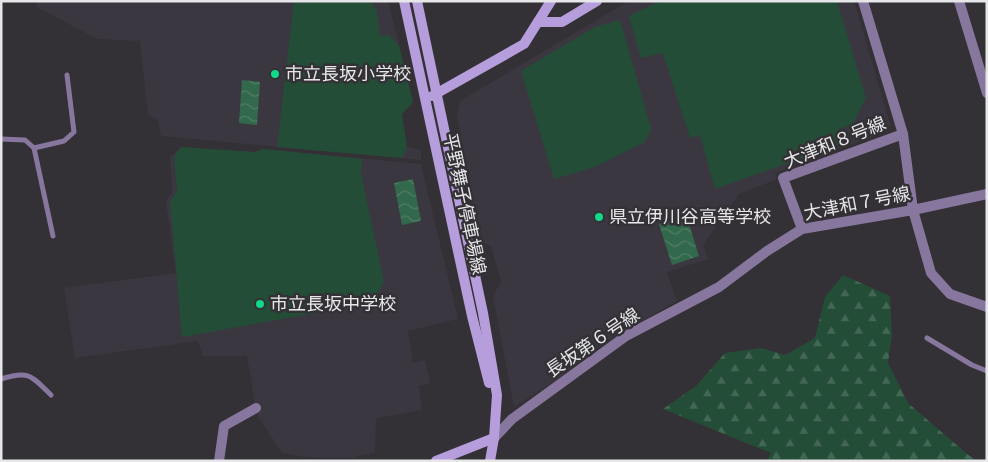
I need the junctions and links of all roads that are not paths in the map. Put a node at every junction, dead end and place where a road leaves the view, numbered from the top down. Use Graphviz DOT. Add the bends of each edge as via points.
graph roads {
  1 [pos="404,1"];
  2 [pos="416,1"];
  3 [pos="551,1"];
  4 [pos="597,1"];
  5 [pos="862,1"];
  6 [pos="959,1"];
  7 [pos="538,22"];
  8 [pos="67,75"];
  9 [pos="436,93"];
  10 [pos="987,93"];
  11 [pos="425,100"];
  12 [pos="903,134"];
  13 [pos="1,139"];
  14 [pos="34,148"];
  15 [pos="987,194"];
  16 [pos="913,210"];
  17 [pos="802,229"];
  18 [pos="53,236"];
  19 [pos="719,287"];
  20 [pos="987,307"];
  21 [pos="927,338"];
  22 [pos="987,371"];
  23 [pos="1,379"];
  24 [pos="51,395"];
  25 [pos="256,408"];
  26 [pos="497,414"];
  27 [pos="494,438"];
  28 [pos="219,461"];
  29 [pos="436,461"];
  30 [pos="490,461"];
  1 -- 11 [label="main road, 平野舞子停車場線"];
  2 -- 9 [label="main road, 平野舞子停車場線"];
  3 -- 7 [label="main road"];
  4 -- 7 [label="main road" via="562,22"];
  5 -- 12 [label="street"];
  6 -- 10 [label="street"];
  7 -- 9 [label="main road" via="524,44"];
  8 -- 14 [label="lane" via="74,132 64,141"];
  9 -- 11 [label="main road"];
  9 -- 26 [label="main road, 平野舞子停車場線" via="483,313 497,395"];
  11 -- 26 [label="main road, 平野舞子停車場線"];
  12 -- 16 [label="street, 大津和８号線"];
  12 -- 17 [label="street, 大津和８号線" via="783,178"];
  13 -- 14 [label="lane" via="25,140"];
  14 -- 18 [label="lane"];
  15 -- 16 [label="street, 大津和７号線"];
  16 -- 17 [label="street, 大津和７号線"];
  16 -- 20 [label="street, 大津和８号線" via="931,272 950,294"];
  17 -- 19 [label="street, 大津和７号線"];
  19 -- 27 [label="street, 長坂第６号線" via="626,336 512,419"];
  21 -- 22 [label="lane"];
  23 -- 24 [label="lane" via="22,374 31,376"];
  25 -- 28 [label="street" via="224,426"];
  26 -- 27 [label="main road, 平野舞子停車場線"];
  27 -- 29 [label="main road"];
  27 -- 30 [label="main road, 平野舞子停車場線"];
}
